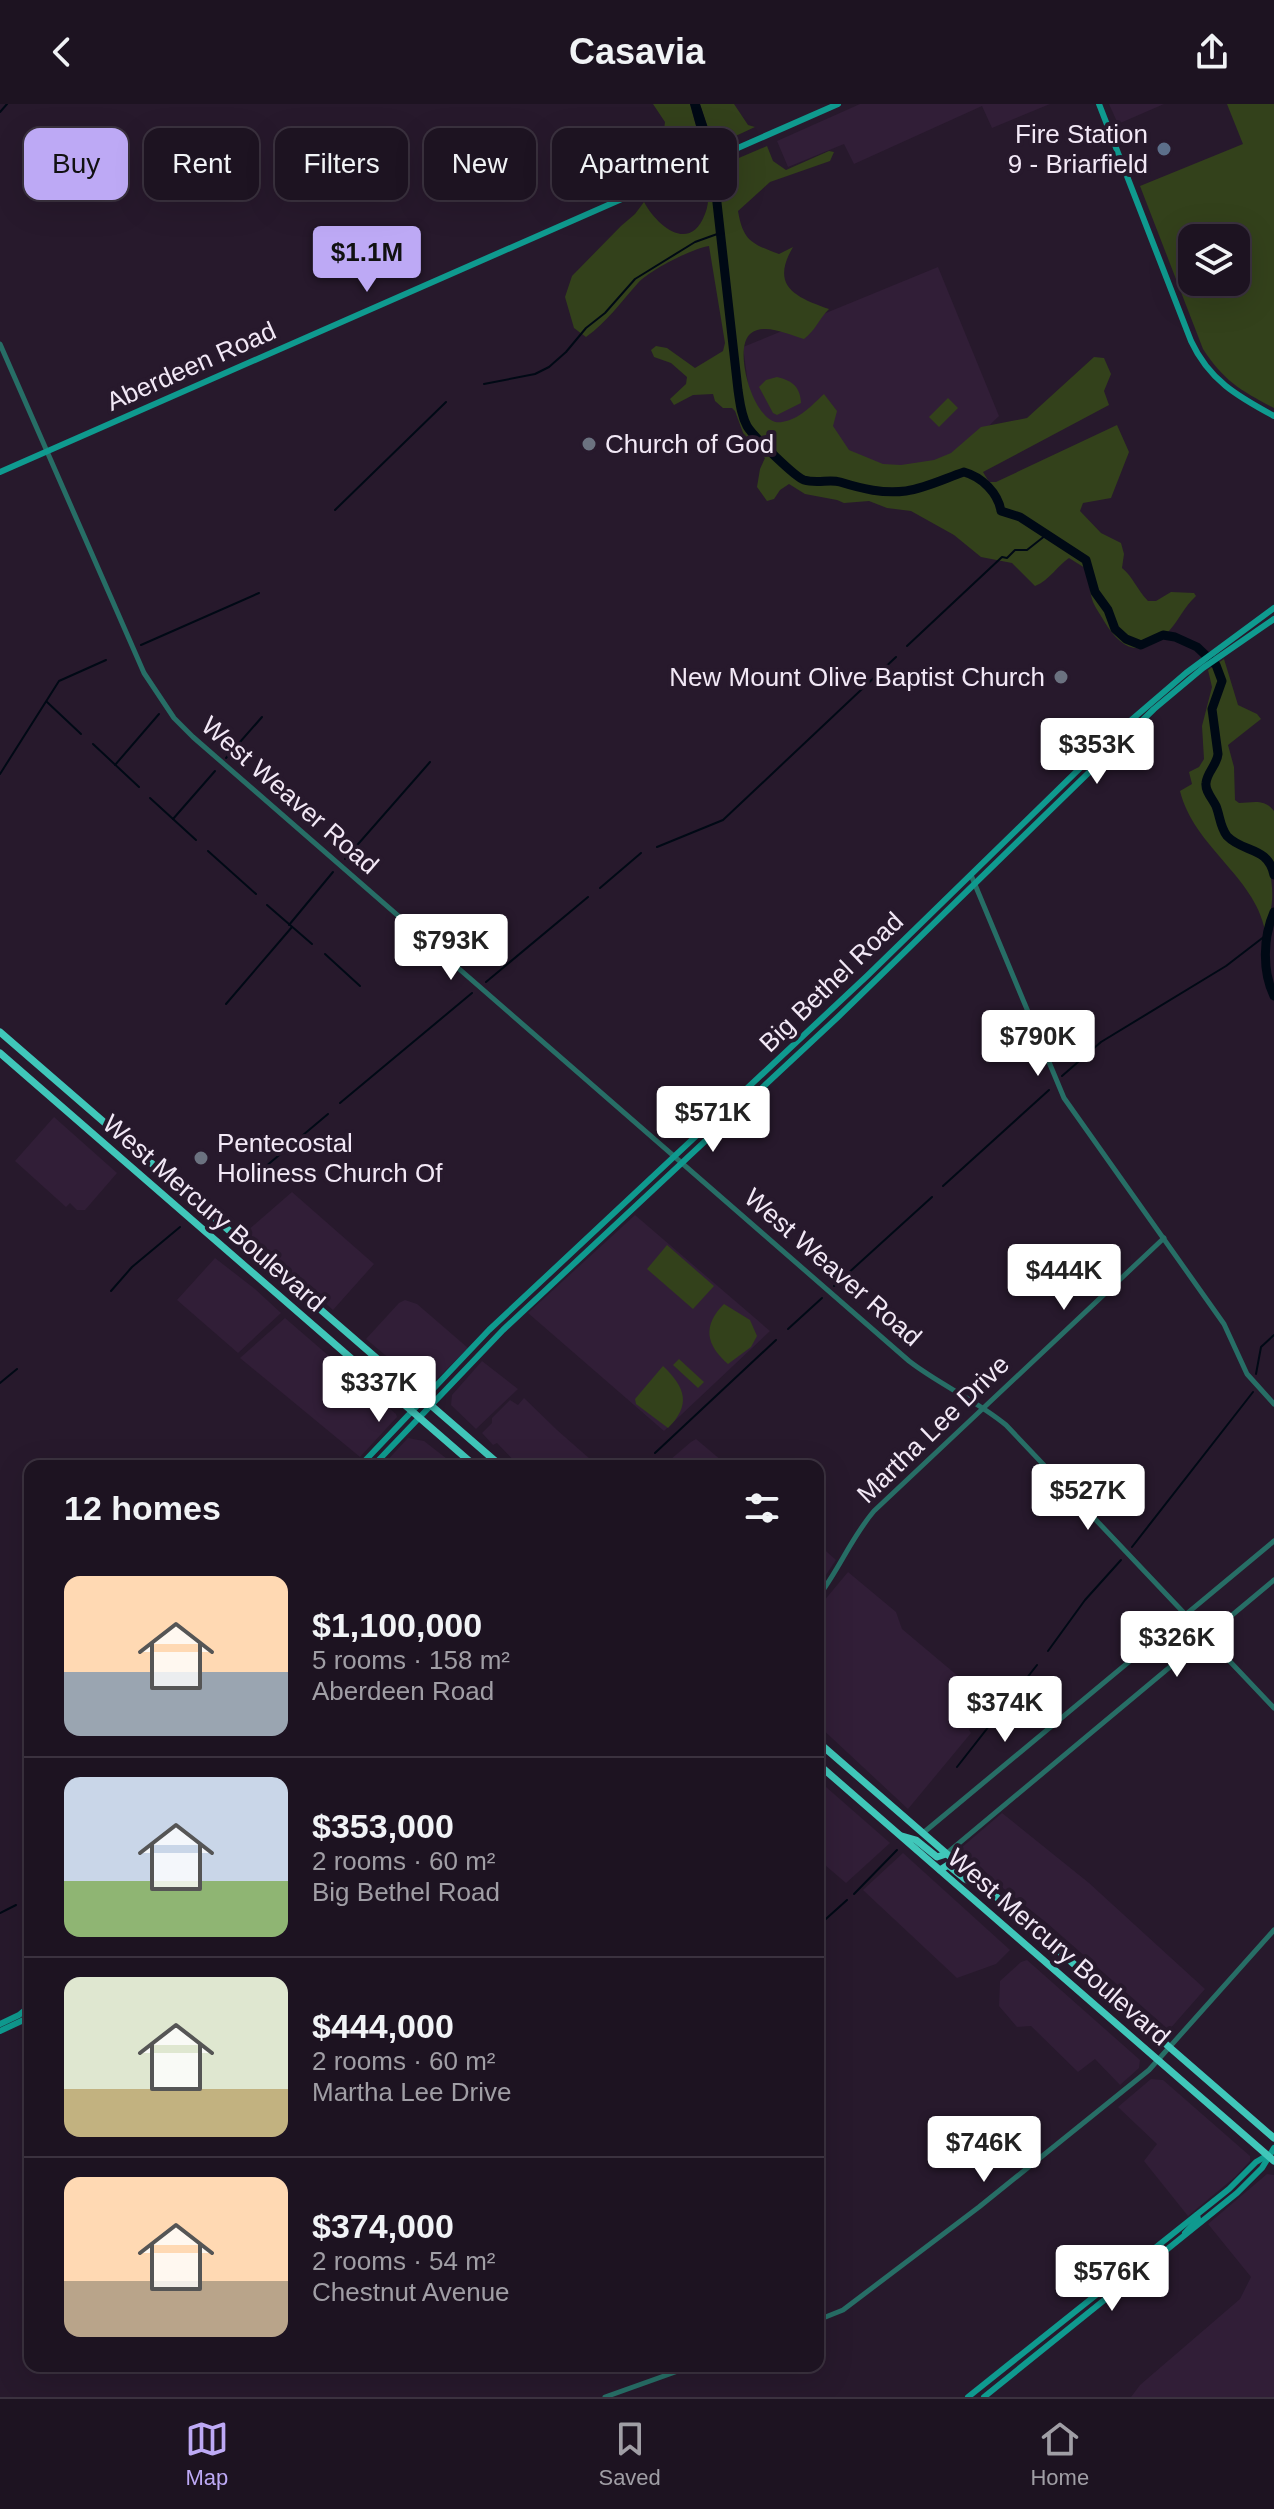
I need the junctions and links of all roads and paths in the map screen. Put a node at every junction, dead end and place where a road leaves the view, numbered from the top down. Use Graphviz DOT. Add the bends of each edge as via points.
graph roads {
  1 [pos="838,104"];
  2 [pos="1099,104"];
  3 [pos="0,344"];
  4 [pos="1274,416"];
  5 [pos="47,451"];
  6 [pos="0,472"];
  7 [pos="1274,608"];
  8 [pos="1274,619"];
  9 [pos="1215,655"];
  10 [pos="1201,665"];
  11 [pos="971,875"];
  12 [pos="974,884"];
  13 [pos="0,1032"];
  14 [pos="0,1053"];
  15 [pos="675,1157"];
  16 [pos="682,1163"];
  17 [pos="1164,1238"];
  18 [pos="424,1398"];
  19 [pos="1274,1404"];
  20 [pos="432,1405"];
  21 [pos="984,1407"];
  22 [pos="412,1411"];
  23 [pos="420,1418"];
  24 [pos="366,1460"];
  25 [pos="379,1460"];
  26 [pos="468,1460"];
  27 [pos="494,1460"];
  28 [pos="1274,1541"];
  29 [pos="1274,1580"];
  30 [pos="824,1589"];
  31 [pos="1186,1614"];
  32 [pos="1207,1636"];
  33 [pos="1274,1708"];
  34 [pos="824,1747"];
  35 [pos="824,1769"];
  36 [pos="923,1833"];
  37 [pos="900,1835"];
  38 [pos="946,1854"];
  39 [pos="940,1870"];
  40 [pos="987,1890"];
  41 [pos="1274,1930"];
  42 [pos="24,2010"];
  43 [pos="24,2020"];
  44 [pos="0,2024"];
  45 [pos="0,2031"];
  46 [pos="1169,2048"];
  47 [pos="1159,2060"];
  48 [pos="1274,2138"];
  49 [pos="1274,2148"];
  50 [pos="1271,2158"];
  51 [pos="1197,2214"];
  52 [pos="1184,2237"];
  53 [pos="824,2318"];
  54 [pos="675,2372"];
  55 [pos="605,2397"];
  56 [pos="968,2397"];
  57 [pos="984,2397"];
  1 -- 5 [label="main road, Aberdeen Road"];
  2 -- 4 [label="main road" via="1202,362 1229,391"];
  3 -- 5 [label="street, West Weaver Road"];
  5 -- 6 [label="main road, Aberdeen Road"];
  5 -- 15 [label="street, West Weaver Road" via="144,673 174,718"];
  7 -- 9 [label="main road, Big Bethel Road"];
  8 -- 9 [label="main road, Big Bethel Road"];
  9 -- 10 [label="main road, Big Bethel Road"];
  10 -- 11 [label="main road, Big Bethel Road" via="1136,715"];
  10 -- 12 [label="main road, Big Bethel Road"];
  11 -- 12 [label="street"];
  11 -- 15 [label="main road, Big Bethel Road"];
  12 -- 16 [label="main road, Big Bethel Road"];
  12 -- 17 [label="street" via="1064,1098"];
  13 -- 18 [label="highway, West Mercury Boulevard"];
  14 -- 22 [label="highway, West Mercury Boulevard"];
  15 -- 16 [label="street, West Weaver Road"];
  15 -- 18 [label="main road, Big Bethel Road" via="489,1330"];
  16 -- 20 [label="main road, Big Bethel Road" via="503,1330"];
  16 -- 21 [label="street, West Weaver Road" via="909,1361"];
  17 -- 19 [label="street" via="1228,1330 1247,1374"];
  17 -- 21 [label="street, Martha Lee Drive"];
  18 -- 20 [label="highway, West Mercury Boulevard"];
  18 -- 22 [label="main road, Big Bethel Road"];
  20 -- 23 [label="main road, Big Bethel Road"];
  20 -- 27 [label="highway, West Mercury Boulevard"];
  21 -- 30 [label="street, Martha Lee Drive" via="874,1511 855,1533"];
  21 -- 31 [label="street, West Weaver Road"];
  22 -- 23 [label="highway, West Mercury Boulevard"];
  22 -- 24 [label="main road, Big Bethel Road"];
  23 -- 25 [label="main road, Big Bethel Road"];
  23 -- 26 [label="highway, West Mercury Boulevard"];
  28 -- 31 [label="street"];
  29 -- 32 [label="street"];
  31 -- 32 [label="street, West Weaver Road"];
  31 -- 36 [label="street"];
  32 -- 33 [label="street, West Weaver Road"];
  32 -- 38 [label="street"];
  34 -- 36 [label="highway, West Mercury Boulevard"];
  35 -- 37 [label="highway, West Mercury Boulevard"];
  36 -- 38 [label="highway, West Mercury Boulevard"];
  37 -- 38 [label="highway" via="937,1857"];
  37 -- 39 [label="highway, West Mercury Boulevard"];
  38 -- 40 [label="highway, West Mercury Boulevard"];
  39 -- 40 [label="highway" via="948,1865"];
  39 -- 47 [label="highway, West Mercury Boulevard"];
  40 -- 46 [label="highway, West Mercury Boulevard"];
  41 -- 46 [label="street"];
  42 -- 44 [label="main road"];
  43 -- 45 [label="main road"];
  46 -- 47 [label="street"];
  46 -- 48 [label="highway, West Mercury Boulevard"];
  47 -- 50 [label="highway, West Mercury Boulevard"];
  47 -- 53 [label="street" via="979,2207 843,2310"];
  49 -- 50 [label="main road"];
  50 -- 51 [label="main road"];
  50 -- 52 [label="main road"];
  51 -- 52 [label="main road"];
  51 -- 56 [label="main road"];
  52 -- 57 [label="main road"];
  54 -- 55 [label="street"];
}
